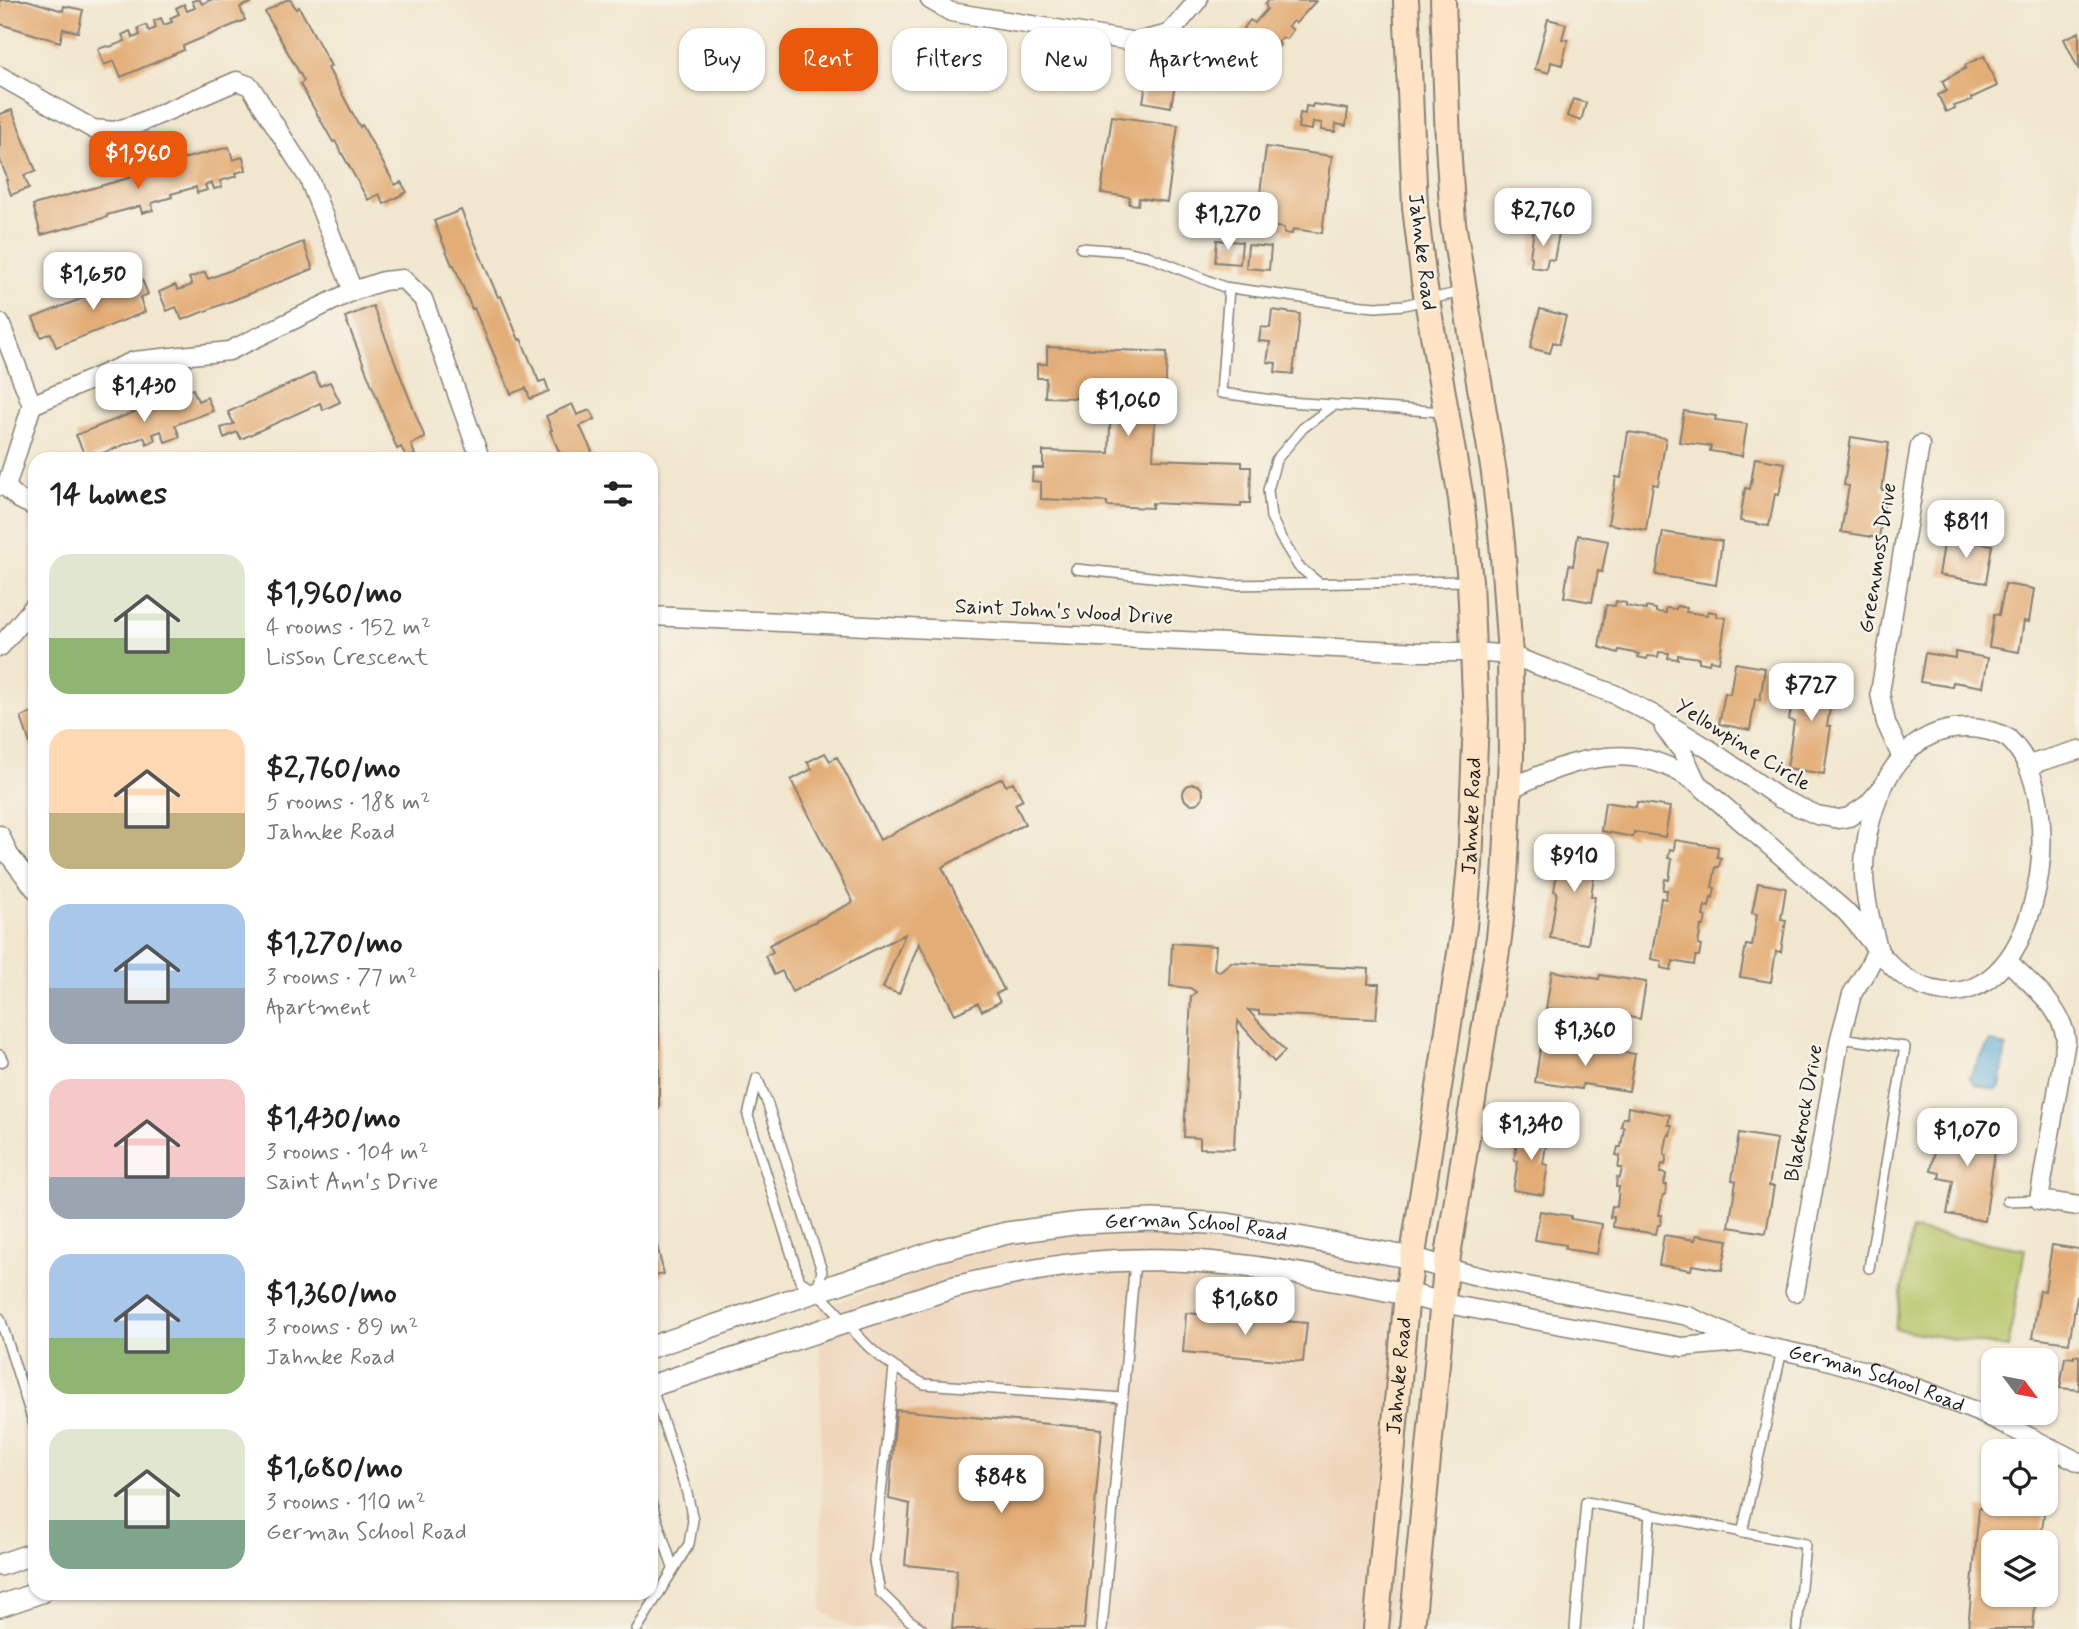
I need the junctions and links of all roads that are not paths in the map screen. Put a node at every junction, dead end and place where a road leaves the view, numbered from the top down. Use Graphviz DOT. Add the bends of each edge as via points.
graph roads {
  1 [pos="930,0"];
  2 [pos="1198,0"];
  3 [pos="1406,0"];
  4 [pos="1443,0"];
  5 [pos="0,76"];
  6 [pos="1081,248"];
  7 [pos="1229,288"];
  8 [pos="353,291"];
  9 [pos="1463,292"];
  10 [pos="1427,300"];
  11 [pos="0,323"];
  12 [pos="32,405"];
  13 [pos="1334,405"];
  14 [pos="1446,412"];
  15 [pos="1920,445"];
  16 [pos="478,452"];
  17 [pos="3,486"];
  18 [pos="28,504"];
  19 [pos="1076,569"];
  20 [pos="1470,581"];
  21 [pos="1320,584"];
  22 [pos="28,613"];
  23 [pos="658,616"];
  24 [pos="0,647"];
  25 [pos="1474,652"];
  26 [pos="1510,655"];
  27 [pos="1652,714"];
  28 [pos="2079,750"];
  29 [pos="1902,758"];
  30 [pos="2035,763"];
  31 [pos="1697,783"];
  32 [pos="1882,788"];
  33 [pos="1510,790"];
  34 [pos="0,835"];
  35 [pos="28,880"];
  36 [pos="1878,948"];
  37 [pos="2011,964"];
  38 [pos="1840,1038"];
  39 [pos="0,1055"];
  40 [pos="0,1062"];
  41 [pos="2039,1200"];
  42 [pos="2007,1201"];
  43 [pos="2079,1206"];
  44 [pos="1412,1258"];
  45 [pos="1135,1260"];
  46 [pos="1446,1268"];
  47 [pos="1869,1268"];
  48 [pos="816,1290"];
  49 [pos="1795,1292"];
  50 [pos="1407,1293"];
  51 [pos="1442,1303"];
  52 [pos="0,1318"];
  53 [pos="848,1323"];
  54 [pos="1745,1342"];
  55 [pos="658,1345"];
  56 [pos="1782,1350"];
  57 [pos="894,1368"];
  58 [pos="658,1384"];
  59 [pos="1123,1398"];
  60 [pos="28,1406"];
  61 [pos="658,1407"];
  62 [pos="2079,1462"];
  63 [pos="1650,1515"];
  64 [pos="658,1523"];
  65 [pos="1742,1533"];
  66 [pos="28,1555"];
  67 [pos="0,1564"];
  68 [pos="673,1569"];
  69 [pos="658,1594"];
  70 [pos="28,1596"];
  71 [pos="654,1600"];
  72 [pos="0,1606"];
  73 [pos="637,1629"];
  74 [pos="922,1629"];
  75 [pos="1102,1629"];
  76 [pos="1376,1629"];
  77 [pos="1412,1629"];
  78 [pos="1575,1629"];
  79 [pos="1642,1629"];
  80 [pos="1797,1629"];
  1 -- 2 [label="street" via="951,12 1138,42 1169,34"];
  3 -- 10 [label="main road, Jahnke Road" via="1415,206"];
  4 -- 9 [label="main road, Jahnke Road" via="1450,188"];
  5 -- 8 [label="street" via="93,129 114,131 237,81 250,86 309,179"];
  6 -- 7 [label="lane" via="1148,256"];
  7 -- 10 [label="lane" via="1376,307"];
  7 -- 13 [label="lane" via="1222,393"];
  8 -- 12 [label="street" via="229,352 134,361"];
  8 -- 16 [label="street" via="403,279 423,299"];
  9 -- 10 [label="lane"];
  9 -- 26 [label="main road, Jahnke Road" via="1494,473"];
  10 -- 14 [label="main road, Jahnke Road"];
  11 -- 12 [label="street"];
  12 -- 17 [label="street"];
  13 -- 14 [label="lane"];
  13 -- 21 [label="lane" via="1303,428 1276,460 1268,490 1270,517 1281,538 1298,566"];
  14 -- 20 [label="main road, Jahnke Road"];
  15 -- 29 [label="street, Greenmoss Drive" via="1880,693 1886,723"];
  17 -- 18 [label="street"];
  19 -- 21 [label="lane" via="1228,585"];
  20 -- 21 [label="lane"];
  20 -- 25 [label="main road, Jahnke Road"];
  22 -- 24 [label="street"];
  23 -- 25 [label="street, Saint John's Wood Drive"];
  25 -- 26 [label="street, Yellowpine Circle"];
  25 -- 44 [label="main road, Jahnke Road" via="1476,719 1468,890"];
  26 -- 27 [label="street, Yellowpine Circle" via="1614,694"];
  26 -- 33 [label="main road, Jahnke Road"];
  27 -- 31 [label="street, Yellowpine Circle" via="1682,751"];
  27 -- 32 [label="street, Yellowpine Circle" via="1779,799 1817,815 1849,817 1867,806"];
  28 -- 30 [label="street"];
  29 -- 30 [label="street, Yellowpine Circle" via="1924,738 1973,728 2008,739"];
  29 -- 32 [label="street, Yellowpine Circle"];
  30 -- 37 [label="street, Yellowpine Circle" via="2052,803 2056,863 2038,923"];
  31 -- 33 [label="street, Yellowpine Circle" via="1662,764 1608,755 1552,770"];
  31 -- 36 [label="street, Yellowpine Circle" via="1843,910"];
  32 -- 36 [label="street, Yellowpine Circle" via="1864,863 1868,909"];
  33 -- 46 [label="main road, Jahnke Road" via="1498,949"];
  34 -- 35 [label="street"];
  36 -- 37 [label="street, Yellowpine Circle" via="1902,975 1940,990 1981,985"];
  36 -- 38 [label="street, Blackrock Drive" via="1852,994"];
  37 -- 41 [label="street" via="2056,1011 2065,1027"];
  38 -- 47 [label="lane" via="1905,1047"];
  38 -- 49 [label="street, Blackrock Drive"];
  39 -- 40 [label="lane"];
  41 -- 42 [label="lane"];
  41 -- 43 [label="street"];
  44 -- 46 [label="street, German School Road"];
  44 -- 48 [label="street, German School Road" via="1227,1224 1117,1220 995,1236"];
  44 -- 50 [label="main road, Jahnke Road"];
  45 -- 50 [label="street, German School Road" via="1240,1265"];
  45 -- 53 [label="street, German School Road" via="994,1277"];
  45 -- 59 [label="lane"];
  46 -- 51 [label="main road, Jahnke Road"];
  46 -- 54 [label="street, German School Road" via="1688,1316"];
  48 -- 48 [label="lane" via="822,1271 757,1078 748,1116 800,1281"];
  48 -- 53 [label="lane"];
  48 -- 55 [label="street, German School Road"];
  50 -- 51 [label="street, German School Road"];
  50 -- 76 [label="main road, Jahnke Road"];
  51 -- 54 [label="street, German School Road" via="1682,1347"];
  51 -- 77 [label="main road, Jahnke Road"];
  52 -- 60 [label="lane"];
  53 -- 57 [label="lane"];
  53 -- 58 [label="street, German School Road"];
  54 -- 56 [label="street, German School Road"];
  56 -- 62 [label="street, German School Road" via="1930,1393"];
  56 -- 65 [label="lane"];
  57 -- 59 [label="lane" via="923,1384"];
  57 -- 74 [label="lane" via="874,1560 880,1592"];
  59 -- 75 [label="lane"];
  61 -- 68 [label="lane" via="693,1520 689,1544"];
  63 -- 65 [label="lane"];
  63 -- 78 [label="lane" via="1586,1502"];
  63 -- 79 [label="lane"];
  64 -- 68 [label="lane"];
  65 -- 80 [label="lane" via="1805,1544"];
  66 -- 67 [label="street"];
  68 -- 69 [label="lane"];
  70 -- 72 [label="street"];
  71 -- 73 [label="lane"];
}
